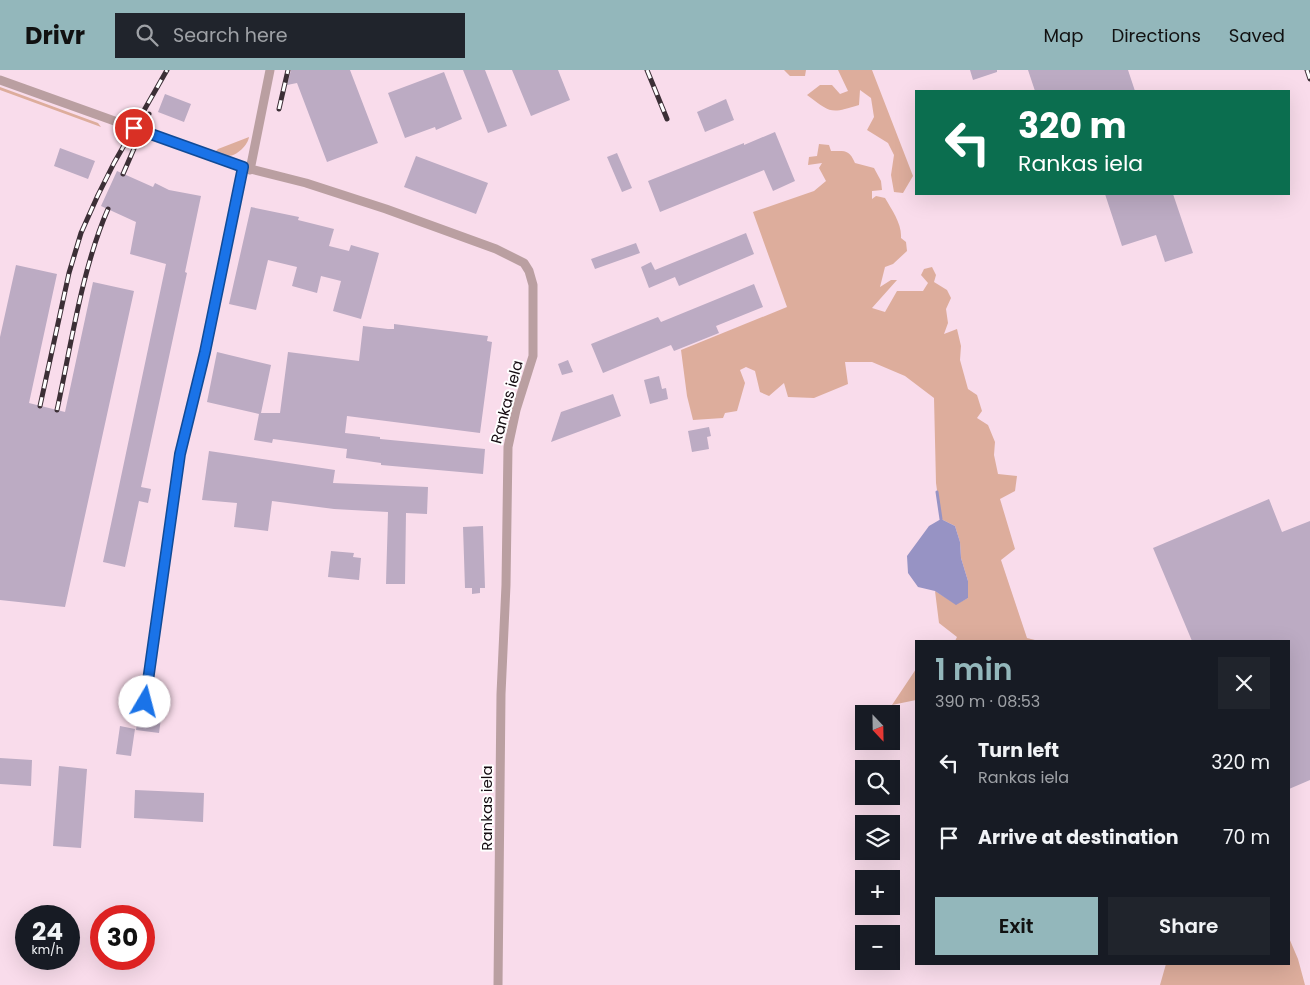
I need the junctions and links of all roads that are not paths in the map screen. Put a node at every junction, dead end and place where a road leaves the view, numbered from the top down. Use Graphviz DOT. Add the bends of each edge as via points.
graph roads {
  1 [pos="270,70"];
  2 [pos="0,80"];
  3 [pos="246,168"];
  4 [pos="145,702"];
  5 [pos="498,985"];
  1 -- 3 [label="street"];
  2 -- 3 [label="street, Rankas iela"];
  3 -- 4 [label="street" via="180,454"];
  3 -- 5 [label="street, Rankas iela" via="306,183 496,249 524,263 529,271 533,285 533,356 508,447"];
}
